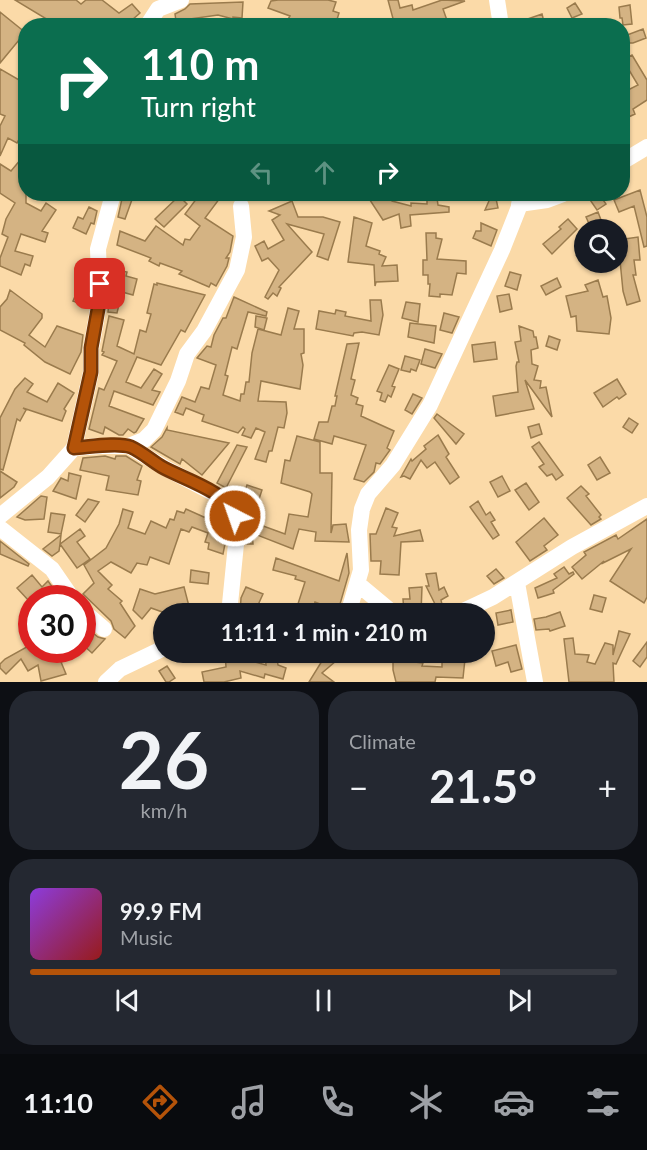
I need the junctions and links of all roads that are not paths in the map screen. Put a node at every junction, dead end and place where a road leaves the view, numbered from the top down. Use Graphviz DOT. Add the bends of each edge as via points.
graph roads {
  1 [pos="181,0"];
  2 [pos="497,0"];
  3 [pos="152,18"];
  4 [pos="500,18"];
  5 [pos="647,147"];
  6 [pos="630,157"];
  7 [pos="111,201"];
  8 [pos="519,201"];
  9 [pos="241,206"];
  10 [pos="129,446"];
  11 [pos="74,448"];
  12 [pos="647,506"];
  13 [pos="0,516"];
  14 [pos="0,528"];
  15 [pos="517,583"];
  16 [pos="358,584"];
  17 [pos="63,585"];
  18 [pos="230,603"];
  19 [pos="352,603"];
  20 [pos="381,603"];
  21 [pos="480,603"];
  22 [pos="96,622"];
  23 [pos="104,629"];
  24 [pos="153,653"];
  25 [pos="106,682"];
  26 [pos="535,682"];
  1 -- 3 [label="street" via="158,9"];
  2 -- 4 [label="street"];
  5 -- 6 [label="street"];
  7 -- 11 [label="street" via="98,249 100,298 91,372"];
  8 -- 16 [label="street" via="502,250 430,405 393,465 368,494 359,530"];
  9 -- 10 [label="street" via="244,237 237,270 187,354 154,430 144,440"];
  10 -- 11 [label="street"];
  10 -- 18 [label="street" via="219,496 233,509 236,544"];
  11 -- 13 [label="street" via="48,477"];
  12 -- 15 [label="street"];
  14 -- 17 [label="street" via="52,569"];
  15 -- 21 [label="street"];
  15 -- 26 [label="street"];
  16 -- 19 [label="street"];
  16 -- 20 [label="street"];
  22 -- 23 [label="street"];
  24 -- 25 [label="street" via="120,669"];
}
